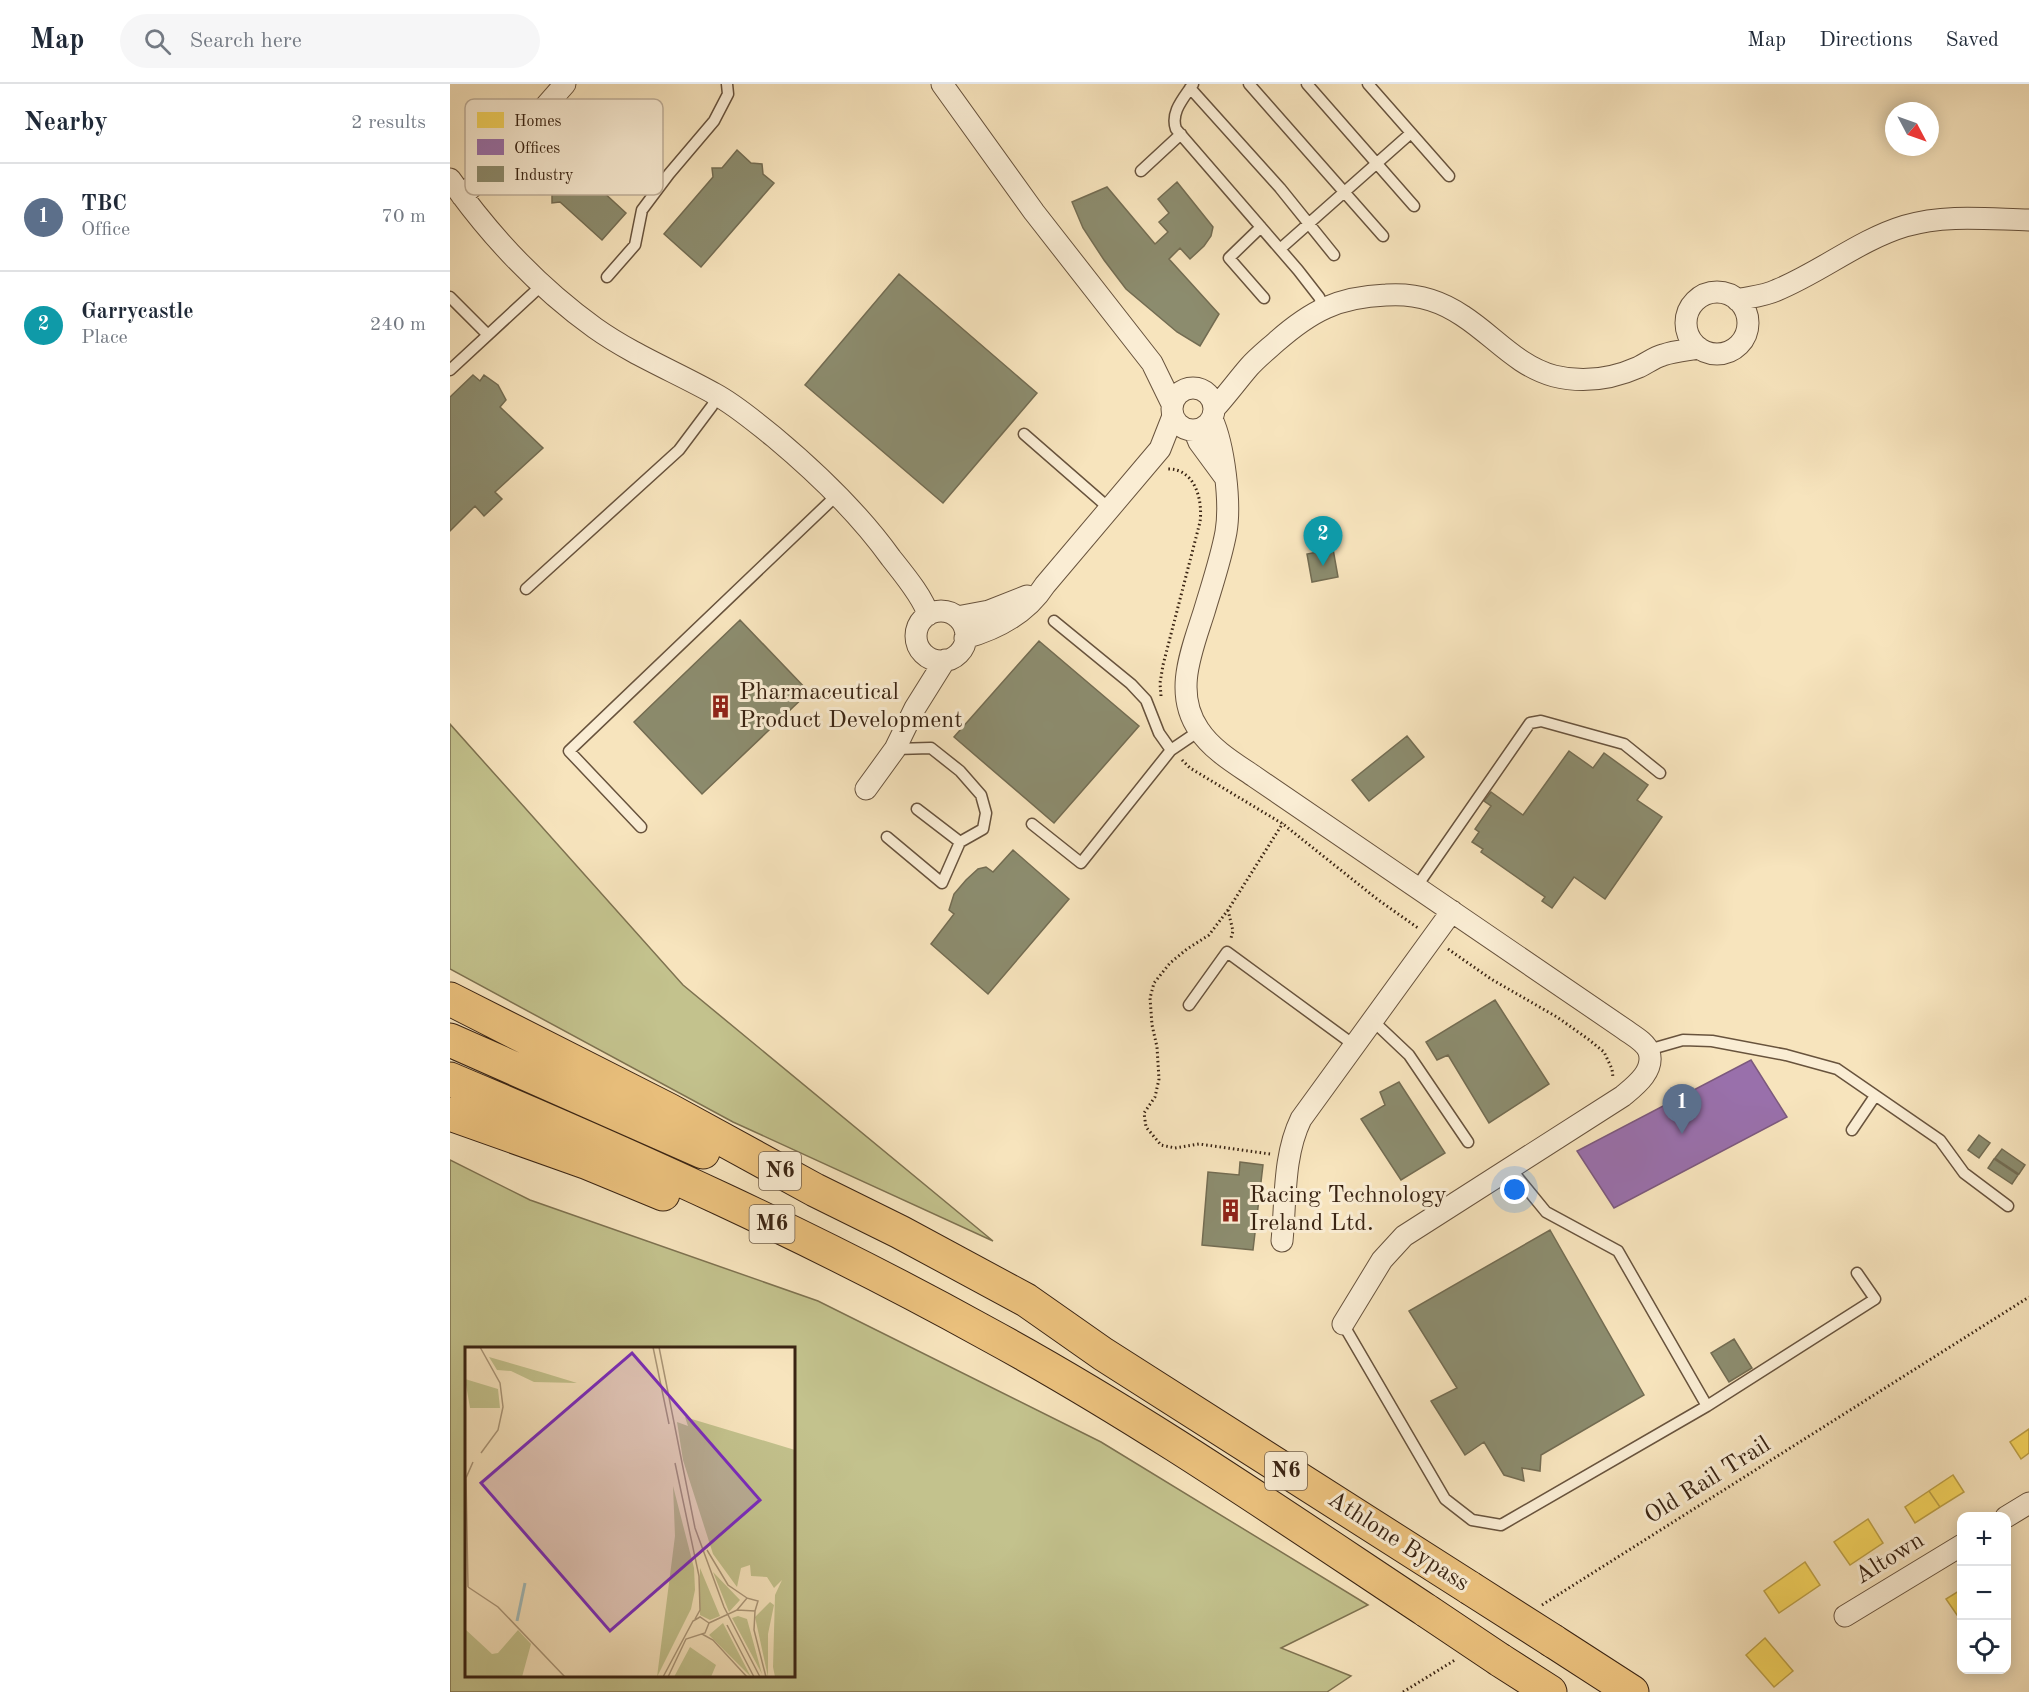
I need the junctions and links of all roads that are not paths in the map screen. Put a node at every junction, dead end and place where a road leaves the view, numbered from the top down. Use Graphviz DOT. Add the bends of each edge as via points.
graph roads {
  1 [pos="565,84"];
  2 [pos="727,84"];
  3 [pos="942,84"];
  4 [pos="1249,84"];
  5 [pos="1307,84"];
  6 [pos="1368,84"];
  7 [pos="1192,86"];
  8 [pos="552,99"];
  9 [pos="1411,133"];
  10 [pos="1181,134"];
  11 [pos="1377,163"];
  12 [pos="1140,171"];
  13 [pos="1449,176"];
  14 [pos="663,182"];
  15 [pos="456,187"];
  16 [pos="1344,191"];
  17 [pos="653,195"];
  18 [pos="1414,206"];
  19 [pos="2029,220"];
  20 [pos="1309,224"];
  21 [pos="1261,227"];
  22 [pos="1383,236"];
  23 [pos="1280,249"];
  24 [pos="1334,255"];
  25 [pos="607,277"];
  26 [pos="542,285"];
  27 [pos="1776,291"];
  28 [pos="450,297"];
  29 [pos="1264,298"];
  30 [pos="1737,300"];
  31 [pos="1323,307"];
  32 [pos="1748,323"];
  33 [pos="1686,324"];
  34 [pos="487,334"];
  35 [pos="1699,348"];
  36 [pos="1664,354"];
  37 [pos="1152,363"];
  38 [pos="1249,367"];
  39 [pos="450,370"];
  40 [pos="1196,389"];
  41 [pos="717,395"];
  42 [pos="1173,410"];
  43 [pos="1202,422"];
  44 [pos="1024,434"];
  45 [pos="1161,459"];
  46 [pos="838,494"];
  47 [pos="1110,509"];
  48 [pos="1045,585"];
  49 [pos="526,589"];
  50 [pos="928,615"];
  51 [pos="957,617"];
  52 [pos="1054,621"];
  53 [pos="965,638"];
  54 [pos="922,652"];
  55 [pos="945,660"];
  56 [pos="915,708"];
  57 [pos="1199,731"];
  58 [pos="895,749"];
  59 [pos="1171,750"];
  60 [pos="1660,773"];
  61 [pos="866,789"];
  62 [pos="917,809"];
  63 [pos="1032,824"];
  64 [pos="641,827"];
  65 [pos="887,837"];
  66 [pos="960,842"];
  67 [pos="1417,886"];
  68 [pos="1452,910"];
  69 [pos="450,999"];
  70 [pos="1190,1005"];
  71 [pos="1372,1020"];
  72 [pos="450,1040"];
  73 [pos="1354,1045"];
  74 [pos="1648,1050"];
  75 [pos="450,1079"];
  76 [pos="1875,1095"];
  77 [pos="450,1114"];
  78 [pos="1852,1130"];
  79 [pos="1468,1142"];
  80 [pos="1510,1168"];
  81 [pos="2008,1206"];
  82 [pos="1282,1241"];
  83 [pos="1857,1273"];
  84 [pos="1343,1324"];
  85 [pos="1103,1354"];
  86 [pos="1084,1389"];
  87 [pos="1707,1406"];
  88 [pos="2029,1503"];
  89 [pos="2011,1514"];
  90 [pos="1957,1548"];
  91 [pos="1845,1616"];
  92 [pos="1550,1692"];
  93 [pos="1632,1692"];
  1 -- 8 [label="street"];
  2 -- 14 [label="lane" via="728,93 714,121"];
  3 -- 37 [label="street" via="1034,212"];
  4 -- 16 [label="lane"];
  5 -- 11 [label="lane"];
  6 -- 9 [label="lane"];
  7 -- 10 [label="lane" via="1174,114 1173,121"];
  7 -- 20 [label="lane"];
  9 -- 11 [label="lane"];
  9 -- 13 [label="lane"];
  10 -- 12 [label="lane"];
  10 -- 21 [label="lane"];
  11 -- 16 [label="lane"];
  11 -- 18 [label="lane"];
  15 -- 26 [label="street" via="510,255"];
  16 -- 20 [label="lane"];
  16 -- 22 [label="lane"];
  17 -- 25 [label="lane" via="642,210 635,245"];
  19 -- 27 [label="street" via="1963,218 1907,226 1868,242"];
  20 -- 23 [label="lane"];
  20 -- 24 [label="lane"];
  21 -- 23 [label="lane"];
  21 -- 29 [label="lane" via="1229,258"];
  23 -- 31 [label="lane"];
  26 -- 34 [label="lane"];
  26 -- 41 [label="street" via="622,346"];
  27 -- 30 [label="street"];
  27 -- 32 [label="street"];
  28 -- 34 [label="lane"];
  30 -- 32 [label="street"];
  30 -- 33 [label="street" via="1720,293 1702,296 1689,309"];
  31 -- 36 [label="street" via="1373,295 1425,298 1465,316 1519,361 1570,379 1615,376"];
  31 -- 38 [label="street" via="1291,329"];
  32 -- 35 [label="street" via="1743,339 1731,351 1715,354"];
  33 -- 35 [label="street" via="1688,335"];
  33 -- 36 [label="street"];
  34 -- 39 [label="lane"];
  35 -- 36 [label="street"];
  37 -- 40 [label="street"];
  37 -- 42 [label="street"];
  38 -- 40 [label="street"];
  38 -- 43 [label="street"];
  40 -- 42 [label="street" via="1178,393"];
  40 -- 43 [label="street" via="1212,399"];
  41 -- 46 [label="street" via="770,434"];
  41 -- 49 [label="lane" via="679,450"];
  42 -- 43 [label="street" via="1181,426"];
  42 -- 45 [label="street"];
  43 -- 45 [label="street"];
  43 -- 57 [label="street" via="1199,442 1224,477 1227,498 1226,529 1186,676 1187,702"];
  44 -- 47 [label="lane"];
  45 -- 47 [label="street"];
  46 -- 50 [label="street" via="880,542"];
  46 -- 64 [label="lane" via="569,751"];
  47 -- 48 [label="street"];
  48 -- 51 [label="street" via="1005,606"];
  48 -- 53 [label="street" via="1020,613"];
  50 -- 51 [label="street" via="943,611"];
  50 -- 54 [label="street" via="921,621 916,637"];
  51 -- 53 [label="street"];
  52 -- 59 [label="lane" via="1146,700"];
  53 -- 55 [label="street" via="959,653"];
  54 -- 55 [label="street"];
  54 -- 56 [label="street"];
  55 -- 56 [label="street"];
  56 -- 58 [label="street"];
  57 -- 59 [label="lane"];
  57 -- 67 [label="street" via="1235,763"];
  58 -- 61 [label="street"];
  58 -- 66 [label="lane" via="931,748 960,771 981,795 986,813 983,829"];
  59 -- 63 [label="lane" via="1080,864"];
  60 -- 67 [label="lane" via="1624,744 1541,721 1530,723"];
  62 -- 66 [label="lane"];
  65 -- 66 [label="lane" via="942,883"];
  67 -- 68 [label="street"];
  68 -- 71 [label="street"];
  68 -- 74 [label="street" via="1624,1029"];
  69 -- 85 [label="highway, N6" via="669,1110 1026,1300"];
  70 -- 73 [label="lane" via="1227,952"];
  71 -- 73 [label="street"];
  71 -- 79 [label="lane" via="1409,1055"];
  72 -- 85 [label="highway, M6" via="817,1206"];
  73 -- 82 [label="street" via="1294,1134"];
  74 -- 76 [label="lane" via="1692,1040 1786,1055 1837,1069"];
  74 -- 80 [label="street" via="1649,1061 1640,1082 1617,1101"];
  75 -- 86 [label="highway, M6" via="622,1152 880,1276"];
  76 -- 78 [label="lane"];
  76 -- 81 [label="lane" via="1940,1140 1964,1173"];
  77 -- 86 [label="highway, N6" via="588,1163 747,1228"];
  80 -- 84 [label="street" via="1404,1236 1382,1260"];
  80 -- 87 [label="lane" via="1546,1212 1618,1251"];
  83 -- 87 [label="lane" via="1875,1299"];
  84 -- 87 [label="lane" via="1445,1499 1472,1520 1501,1526"];
  85 -- 93 [label="highway, Athlone Bypass / N6, bridge"];
  86 -- 92 [label="highway, Athlone Bypass / N6, bridge"];
  88 -- 89 [label="street"];
  90 -- 91 [label="street, Altown"];
}
